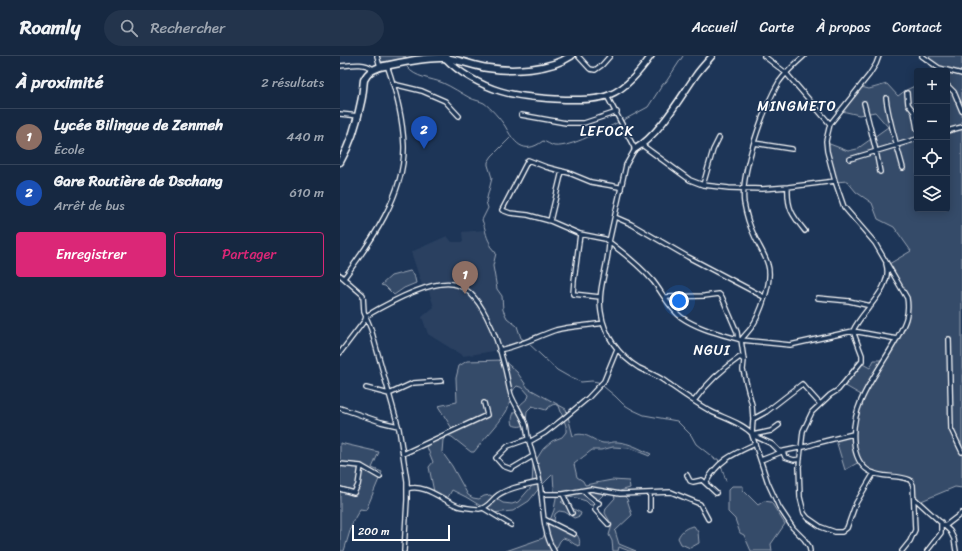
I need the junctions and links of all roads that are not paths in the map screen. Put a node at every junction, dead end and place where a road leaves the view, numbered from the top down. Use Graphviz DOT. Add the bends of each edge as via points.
graph roads {
  1 [pos="377,56"];
  2 [pos="572,56"];
  3 [pos="578,56"];
  4 [pos="610,56"];
  5 [pos="652,56"];
  6 [pos="712,56"];
  7 [pos="764,56"];
  8 [pos="804,56"];
  9 [pos="879,56"];
  10 [pos="922,56"];
  11 [pos="446,57"];
  12 [pos="340,66"];
  13 [pos="388,66"];
  14 [pos="380,67"];
  15 [pos="373,69"];
  16 [pos="786,73"];
  17 [pos="962,74"];
  18 [pos="393,84"];
  19 [pos="950,88"];
  20 [pos="906,93"];
  21 [pos="607,96"];
  22 [pos="886,98"];
  23 [pos="864,103"];
  24 [pos="962,111"];
  25 [pos="617,112"];
  26 [pos="914,112"];
  27 [pos="340,114"];
  28 [pos="521,115"];
  29 [pos="359,116"];
  30 [pos="459,116"];
  31 [pos="830,124"];
  32 [pos="962,126"];
  33 [pos="950,129"];
  34 [pos="719,138"];
  35 [pos="914,140"];
  36 [pos="754,143"];
  37 [pos="897,144"];
  38 [pos="642,145"];
  39 [pos="635,149"];
  40 [pos="792,149"];
  41 [pos="876,151"];
  42 [pos="850,159"];
  43 [pos="340,162"];
  44 [pos="903,168"];
  45 [pos="562,171"];
  46 [pos="880,172"];
  47 [pos="835,181"];
  48 [pos="703,185"];
  49 [pos="788,187"];
  50 [pos="744,188"];
  51 [pos="621,189"];
  52 [pos="615,217"];
  53 [pos="550,221"];
  54 [pos="805,231"];
  55 [pos="580,234"];
  56 [pos="609,242"];
  57 [pos="885,259"];
  58 [pos="340,275"];
  59 [pos="344,278"];
  60 [pos="600,297"];
  61 [pos="666,297"];
  62 [pos="764,297"];
  63 [pos="818,298"];
  64 [pos="871,306"];
  65 [pos="366,316"];
  66 [pos="603,323"];
  67 [pos="853,331"];
  68 [pos="740,339"];
  69 [pos="896,339"];
  70 [pos="949,339"];
  71 [pos="617,348"];
  72 [pos="499,350"];
  73 [pos="340,353"];
  74 [pos="744,360"];
  75 [pos="441,381"];
  76 [pos="366,388"];
  77 [pos="389,394"];
  78 [pos="694,401"];
  79 [pos="484,402"];
  80 [pos="820,404"];
  81 [pos="340,408"];
  82 [pos="754,419"];
  83 [pos="779,425"];
  84 [pos="398,426"];
  85 [pos="853,434"];
  86 [pos="752,435"];
  87 [pos="529,440"];
  88 [pos="755,444"];
  89 [pos="802,448"];
  90 [pos="781,452"];
  91 [pos="962,452"];
  92 [pos="403,454"];
  93 [pos="533,456"];
  94 [pos="800,459"];
  95 [pos="761,460"];
  96 [pos="340,464"];
  97 [pos="361,466"];
  98 [pos="874,473"];
  99 [pos="687,475"];
  100 [pos="380,477"];
  101 [pos="540,482"];
  102 [pos="706,483"];
  103 [pos="340,489"];
  104 [pos="406,490"];
  105 [pos="583,491"];
  106 [pos="650,493"];
  107 [pos="716,493"];
  108 [pos="541,494"];
  109 [pos="563,494"];
  110 [pos="914,498"];
  111 [pos="483,508"];
  112 [pos="650,510"];
  113 [pos="572,513"];
  114 [pos="962,513"];
  115 [pos="544,519"];
  116 [pos="708,519"];
  117 [pos="941,522"];
  118 [pos="511,525"];
  119 [pos="609,525"];
  120 [pos="945,526"];
  121 [pos="574,534"];
  122 [pos="404,551"];
  123 [pos="554,551"];
  124 [pos="810,551"];
  125 [pos="902,551"];
  126 [pos="927,551"];
  127 [pos="956,551"];
  1 -- 14 [label="street"];
  2 -- 11 [label="main road" via="556,64 542,67 510,69 488,68"];
  3 -- 4 [label="street" via="590,69 595,70"];
  5 -- 21 [label="street" via="628,82"];
  6 -- 38 [label="street"];
  7 -- 16 [label="street"];
  8 -- 16 [label="street"];
  9 -- 31 [label="street" via="869,75"];
  10 -- 17 [label="street" via="939,68"];
  11 -- 13 [label="main road"];
  11 -- 21 [label="street" via="458,70 506,93 566,100 587,100"];
  12 -- 15 [label="street" via="366,65"];
  13 -- 14 [label="main road"];
  13 -- 18 [label="street"];
  14 -- 15 [label="main road"];
  15 -- 29 [label="main road" via="364,80"];
  16 -- 31 [label="street"];
  16 -- 36 [label="street" via="768,104"];
  18 -- 30 [label="street" via="445,100"];
  18 -- 59 [label="street" via="404,146 397,187 390,206 367,247"];
  19 -- 24 [label="street"];
  20 -- 26 [label="street" via="908,104"];
  21 -- 25 [label="street"];
  22 -- 37 [label="street" via="888,116"];
  23 -- 41 [label="street"];
  25 -- 28 [label="street" via="584,123 566,123"];
  25 -- 39 [label="street"];
  27 -- 29 [label="street"];
  29 -- 43 [label="main road" via="348,148"];
  31 -- 47 [label="street" via="826,141"];
  32 -- 33 [label="street"];
  34 -- 48 [label="street"];
  35 -- 37 [label="street"];
  36 -- 40 [label="street"];
  36 -- 50 [label="street"];
  37 -- 41 [label="street"];
  37 -- 44 [label="street"];
  38 -- 39 [label="street"];
  38 -- 48 [label="street" via="690,180"];
  39 -- 51 [label="street" via="626,165"];
  41 -- 42 [label="street"];
  41 -- 46 [label="street"];
  45 -- 51 [label="street" via="591,182"];
  45 -- 53 [label="street"];
  45 -- 53 [label="street" via="528,160 502,209"];
  47 -- 49 [label="street"];
  47 -- 57 [label="street" via="844,207 875,243"];
  48 -- 50 [label="street"];
  49 -- 50 [label="street"];
  49 -- 54 [label="street" via="790,209"];
  50 -- 62 [label="street" via="744,204 749,223 768,266 769,274"];
  51 -- 52 [label="street"];
  52 -- 56 [label="street"];
  52 -- 62 [label="street"];
  53 -- 55 [label="street"];
  55 -- 56 [label="street"];
  55 -- 60 [label="street" via="573,294"];
  56 -- 60 [label="street"];
  56 -- 61 [label="street" via="644,271"];
  57 -- 64 [label="street" via="887,276"];
  57 -- 69 [label="street" via="907,298 908,314"];
  58 -- 59 [label="street"];
  59 -- 65 [label="street" via="362,295"];
  60 -- 66 [label="street"];
  61 -- 68 [label="street" via="676,312 688,321"];
  61 -- 68 [label="street" via="719,294"];
  62 -- 68 [label="street" via="751,328"];
  63 -- 64 [label="street"];
  64 -- 67 [label="street" via="859,319"];
  65 -- 72 [label="street" via="385,305 438,284 461,286 476,300 489,322"];
  65 -- 73 [label="street"];
  65 -- 77 [label="street"];
  66 -- 71 [label="street"];
  66 -- 72 [label="street" via="559,330"];
  67 -- 68 [label="street" via="790,345"];
  67 -- 69 [label="street"];
  67 -- 80 [label="street" via="862,361 838,390"];
  68 -- 74 [label="street"];
  69 -- 85 [label="street" via="856,411"];
  70 -- 91 [label="street" via="951,430"];
  71 -- 78 [label="street" via="631,363 662,379"];
  71 -- 87 [label="street" via="604,381 588,398 545,433"];
  72 -- 87 [label="street"];
  74 -- 78 [label="street" via="740,357 730,363 711,380"];
  74 -- 82 [label="street" via="743,370"];
  75 -- 77 [label="street" via="413,383"];
  76 -- 77 [label="street"];
  77 -- 84 [label="street"];
  78 -- 86 [label="street" via="752,432"];
  79 -- 92 [label="street" via="487,415"];
  80 -- 82 [label="street" via="802,384"];
  80 -- 89 [label="street" via="804,426"];
  81 -- 84 [label="street"];
  82 -- 86 [label="street"];
  83 -- 86 [label="street" via="771,431"];
  84 -- 92 [label="street"];
  85 -- 89 [label="street"];
  85 -- 98 [label="street" via="856,455 867,469"];
  86 -- 88 [label="street"];
  86 -- 90 [label="street" via="772,444"];
  87 -- 93 [label="street"];
  87 -- 93 [label="street" via="508,446 496,458 503,466 511,469"];
  88 -- 95 [label="street"];
  88 -- 102 [label="street" via="723,460"];
  89 -- 90 [label="street"];
  89 -- 94 [label="street"];
  90 -- 94 [label="street" via="785,457"];
  90 -- 95 [label="street"];
  92 -- 104 [label="street"];
  93 -- 101 [label="street"];
  94 -- 98 [label="street" via="800,497 804,513 821,527 835,532 842,532 847,528 856,502"];
  95 -- 124 [label="street" via="779,507 804,539"];
  96 -- 97 [label="street"];
  97 -- 100 [label="street"];
  97 -- 103 [label="street" via="354,493"];
  98 -- 110 [label="street" via="910,480"];
  99 -- 102 [label="street" via="692,482 702,480"];
  101 -- 108 [label="street"];
  101 -- 111 [label="street" via="513,488 498,495"];
  102 -- 107 [label="street"];
  104 -- 111 [label="street" via="412,487 428,491 460,507"];
  104 -- 122 [label="street"];
  105 -- 106 [label="street" via="591,489 620,494"];
  105 -- 109 [label="street"];
  105 -- 119 [label="street" via="599,503 595,510"];
  106 -- 112 [label="street"];
  106 -- 116 [label="street" via="671,492 700,504"];
  108 -- 109 [label="street"];
  108 -- 115 [label="street"];
  109 -- 113 [label="street"];
  110 -- 117 [label="street"];
  110 -- 125 [label="street" via="915,530"];
  111 -- 118 [label="street"];
  114 -- 120 [label="street"];
  115 -- 121 [label="street"];
  115 -- 123 [label="street" via="545,532"];
  117 -- 120 [label="street"];
  117 -- 126 [label="street" via="942,533"];
  120 -- 127 [label="street" via="954,538"];
}
